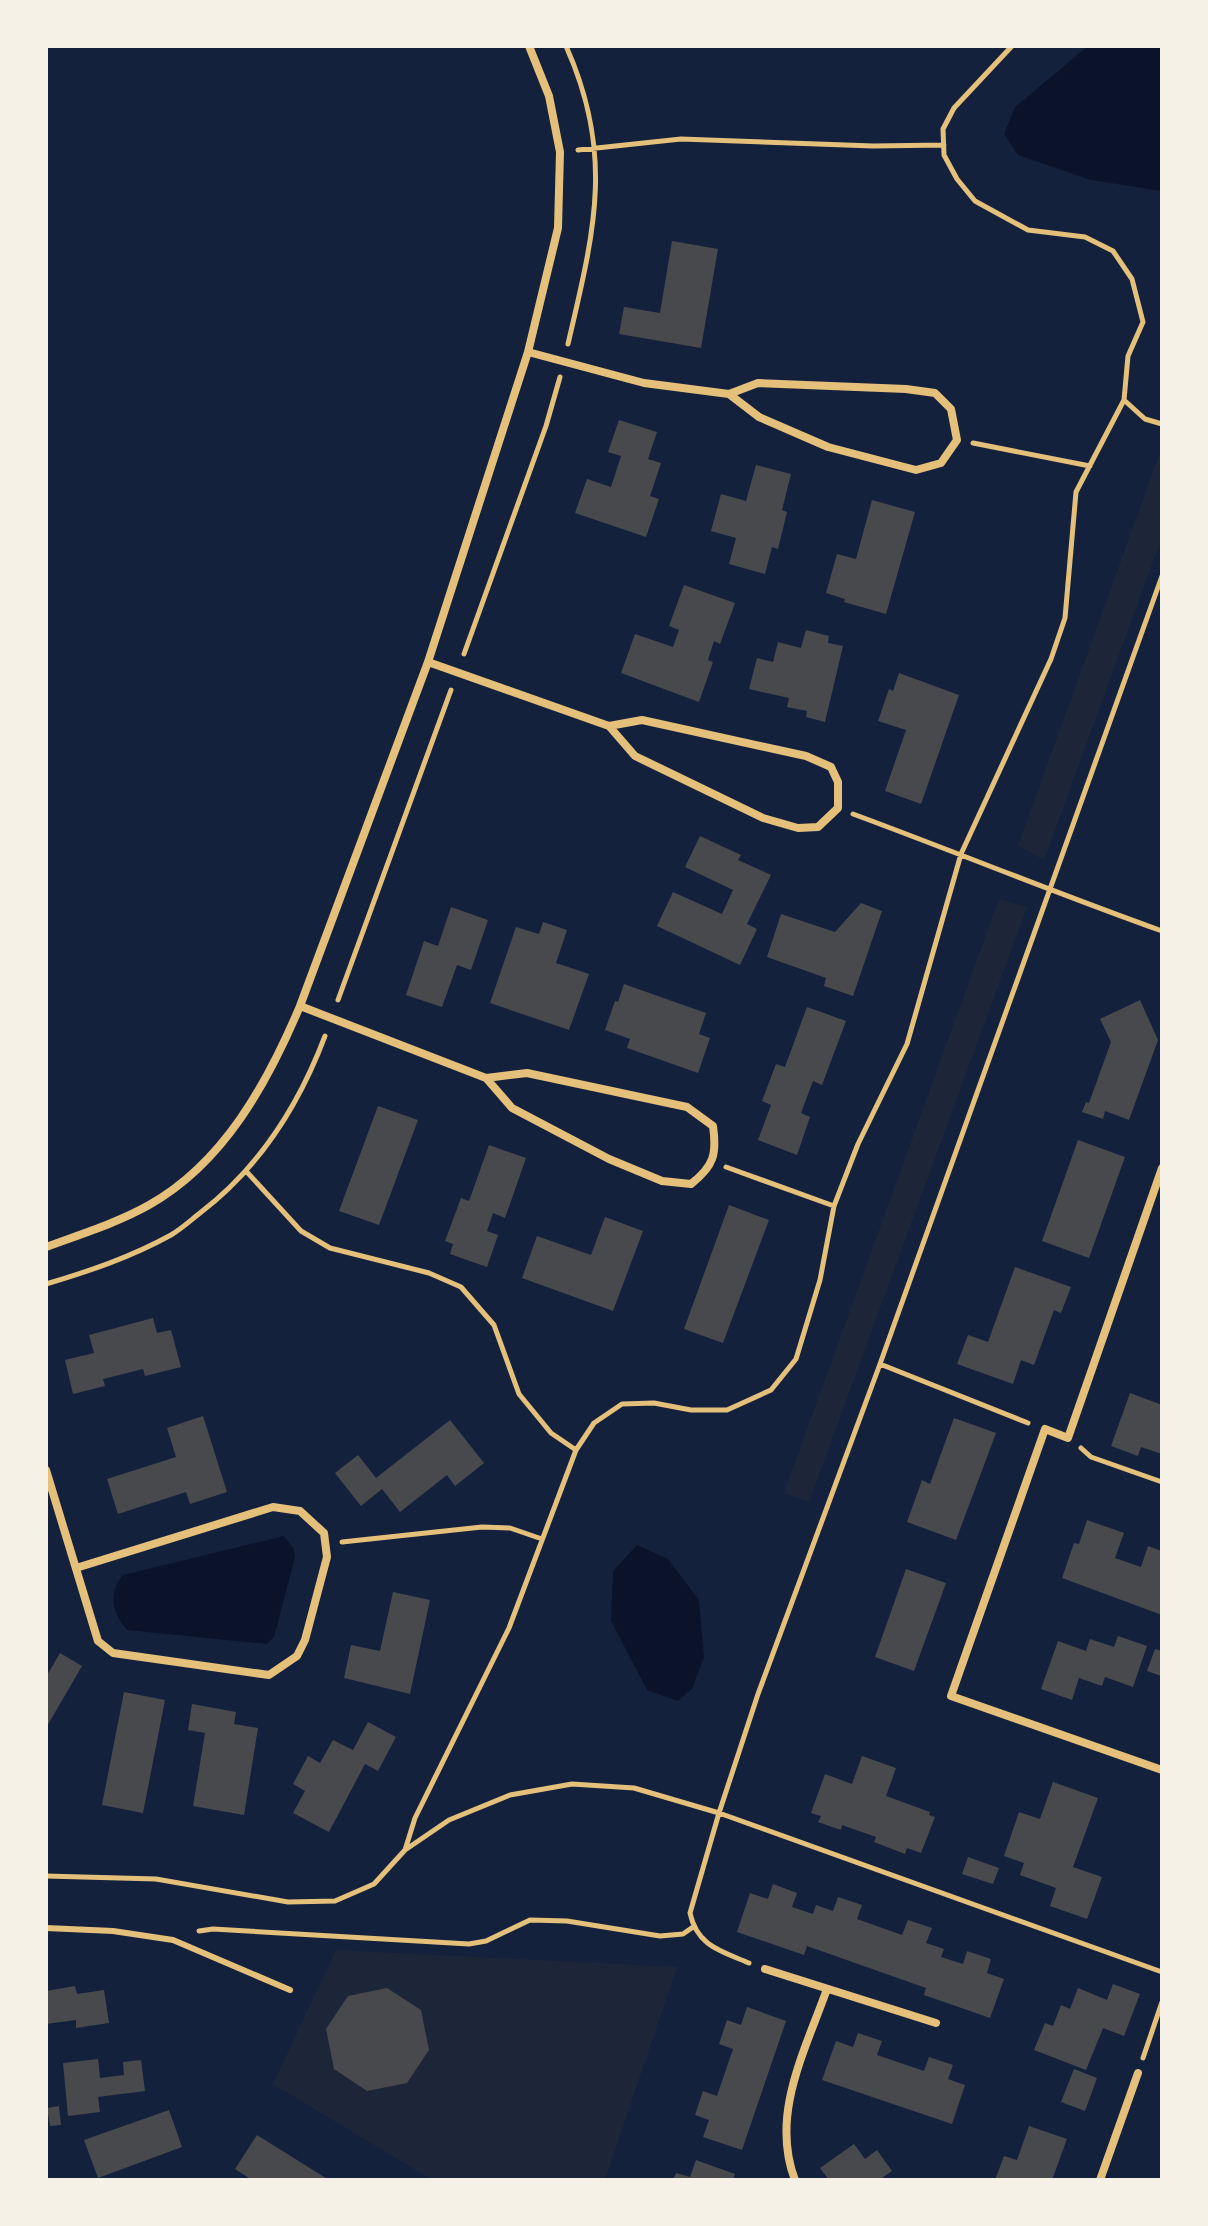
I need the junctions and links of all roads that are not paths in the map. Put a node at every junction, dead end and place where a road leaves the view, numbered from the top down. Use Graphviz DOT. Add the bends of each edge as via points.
graph roads {
  1 [pos="529,46"];
  2 [pos="528,352"];
  3 [pos="729,394"];
  4 [pos="428,662"];
  5 [pos="609,726"];
  6 [pos="300,1006"];
  7 [pos="486,1078"];
  8 [pos="1162,1168"];
  9 [pos="46,1247"];
  10 [pos="46,1470"];
  11 [pos="76,1568"];
  12 [pos="1162,1770"];
  13 [pos="46,1928"];
  14 [pos="765,1969"];
  15 [pos="827,1989"];
  16 [pos="290,1990"];
  17 [pos="936,2023"];
  18 [pos="1138,2073"];
  19 [pos="795,2180"];
  20 [pos="1100,2180"];
  1 -- 2 [label="street" via="549,96 560,152 558,228"];
  2 -- 3 [label="street" via="644,383"];
  2 -- 4 [label="street"];
  3 -- 3 [label="street" via="759,417 828,447 916,470 941,463 957,440 951,409 935,393 758,383"];
  4 -- 5 [label="street"];
  4 -- 6 [label="street"];
  5 -- 5 [label="street" via="635,756 763,818 798,828 818,827 838,808 838,782 831,767 806,756 642,720"];
  6 -- 7 [label="street"];
  6 -- 9 [label="street" via="277,1061 206,1161 127,1217"];
  7 -- 7 [label="street" via="527,1073 687,1107 713,1126 716,1148 707,1171 691,1184 662,1181 512,1108"];
  8 -- 12 [label="street" via="1068,1438 1045,1429 951,1696"];
  10 -- 11 [label="street"];
  11 -- 11 [label="street" via="98,1641 113,1653 269,1675 297,1656 305,1640 327,1557 324,1533 300,1511 273,1507"];
  13 -- 16 [label="lane" via="173,1940"];
  14 -- 15 [label="street"];
  15 -- 17 [label="street"];
  15 -- 19 [label="street" via="789,2096 785,2128"];
  18 -- 20 [label="street"];
}
